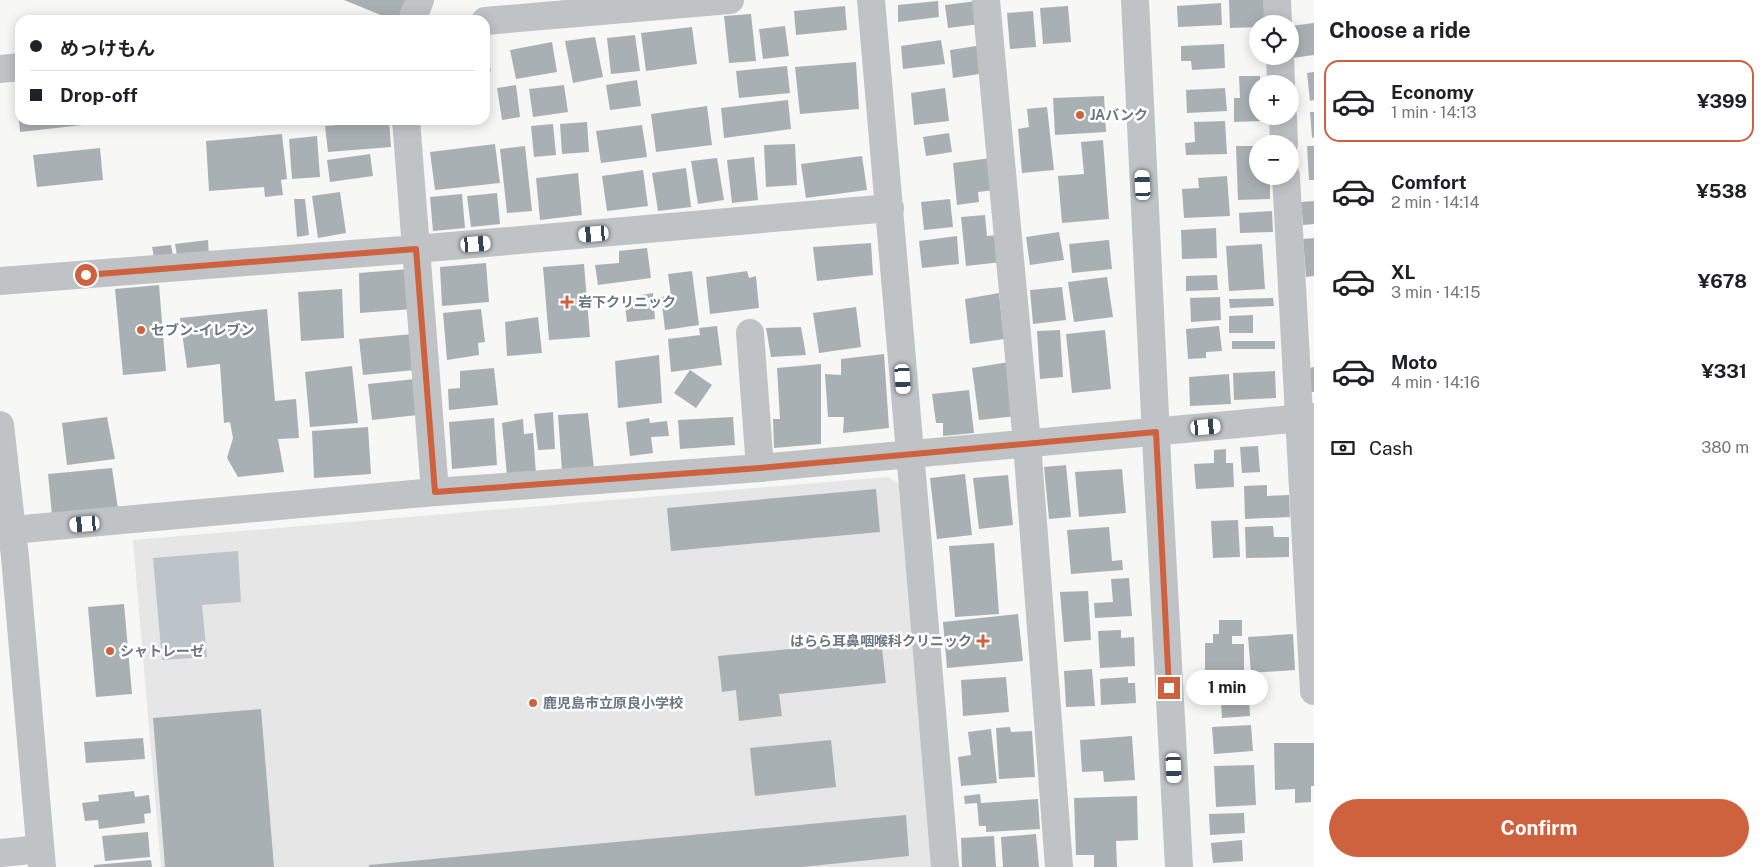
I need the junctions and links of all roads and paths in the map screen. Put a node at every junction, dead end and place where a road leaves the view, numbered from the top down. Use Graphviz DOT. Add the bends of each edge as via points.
graph roads {
  1 [pos="420,0"];
  2 [pos="730,0"];
  3 [pos="871,0"];
  4 [pos="986,0"];
  5 [pos="1135,0"];
  6 [pos="1276,0"];
  7 [pos="703,1"];
  8 [pos="625,5"];
  9 [pos="414,15"];
  10 [pos="1277,15"];
  11 [pos="490,20"];
  12 [pos="15,68"];
  13 [pos="0,69"];
  14 [pos="406,125"];
  15 [pos="1287,185"];
  16 [pos="890,208"];
  17 [pos="416,249"];
  18 [pos="0,281"];
  19 [pos="750,333"];
  20 [pos="1307,417"];
  21 [pos="0,425"];
  22 [pos="1156,432"];
  23 [pos="1027,443"];
  24 [pos="909,455"];
  25 [pos="760,468"];
  26 [pos="435,492"];
  27 [pos="6,531"];
  28 [pos="1314,691"];
  29 [pos="0,853"];
  30 [pos="41,858"];
  31 [pos="945,867"];
  32 [pos="1059,867"];
  33 [pos="1179,867"];
  1 -- 9 [label="street"];
  2 -- 7 [label="street"];
  3 -- 16 [label="street"];
  4 -- 23 [label="street"];
  5 -- 22 [label="street"];
  6 -- 10 [label="street"];
  7 -- 8 [label="street"];
  8 -- 11 [label="street"];
  12 -- 13 [label="street"];
  14 -- 17 [label="street"];
  15 -- 20 [label="street"];
  16 -- 17 [label="street"];
  16 -- 24 [label="street"];
  17 -- 18 [label="street"];
  17 -- 26 [label="street"];
  19 -- 25 [label="street"];
  20 -- 22 [label="street"];
  20 -- 28 [label="street"];
  21 -- 27 [label="street"];
  22 -- 23 [label="street"];
  22 -- 33 [label="street"];
  23 -- 24 [label="street"];
  23 -- 32 [label="street"];
  24 -- 25 [label="street"];
  24 -- 31 [label="street"];
  25 -- 26 [label="street"];
  26 -- 27 [label="street"];
  27 -- 30 [label="street"];
  29 -- 30 [label="street"];
}
